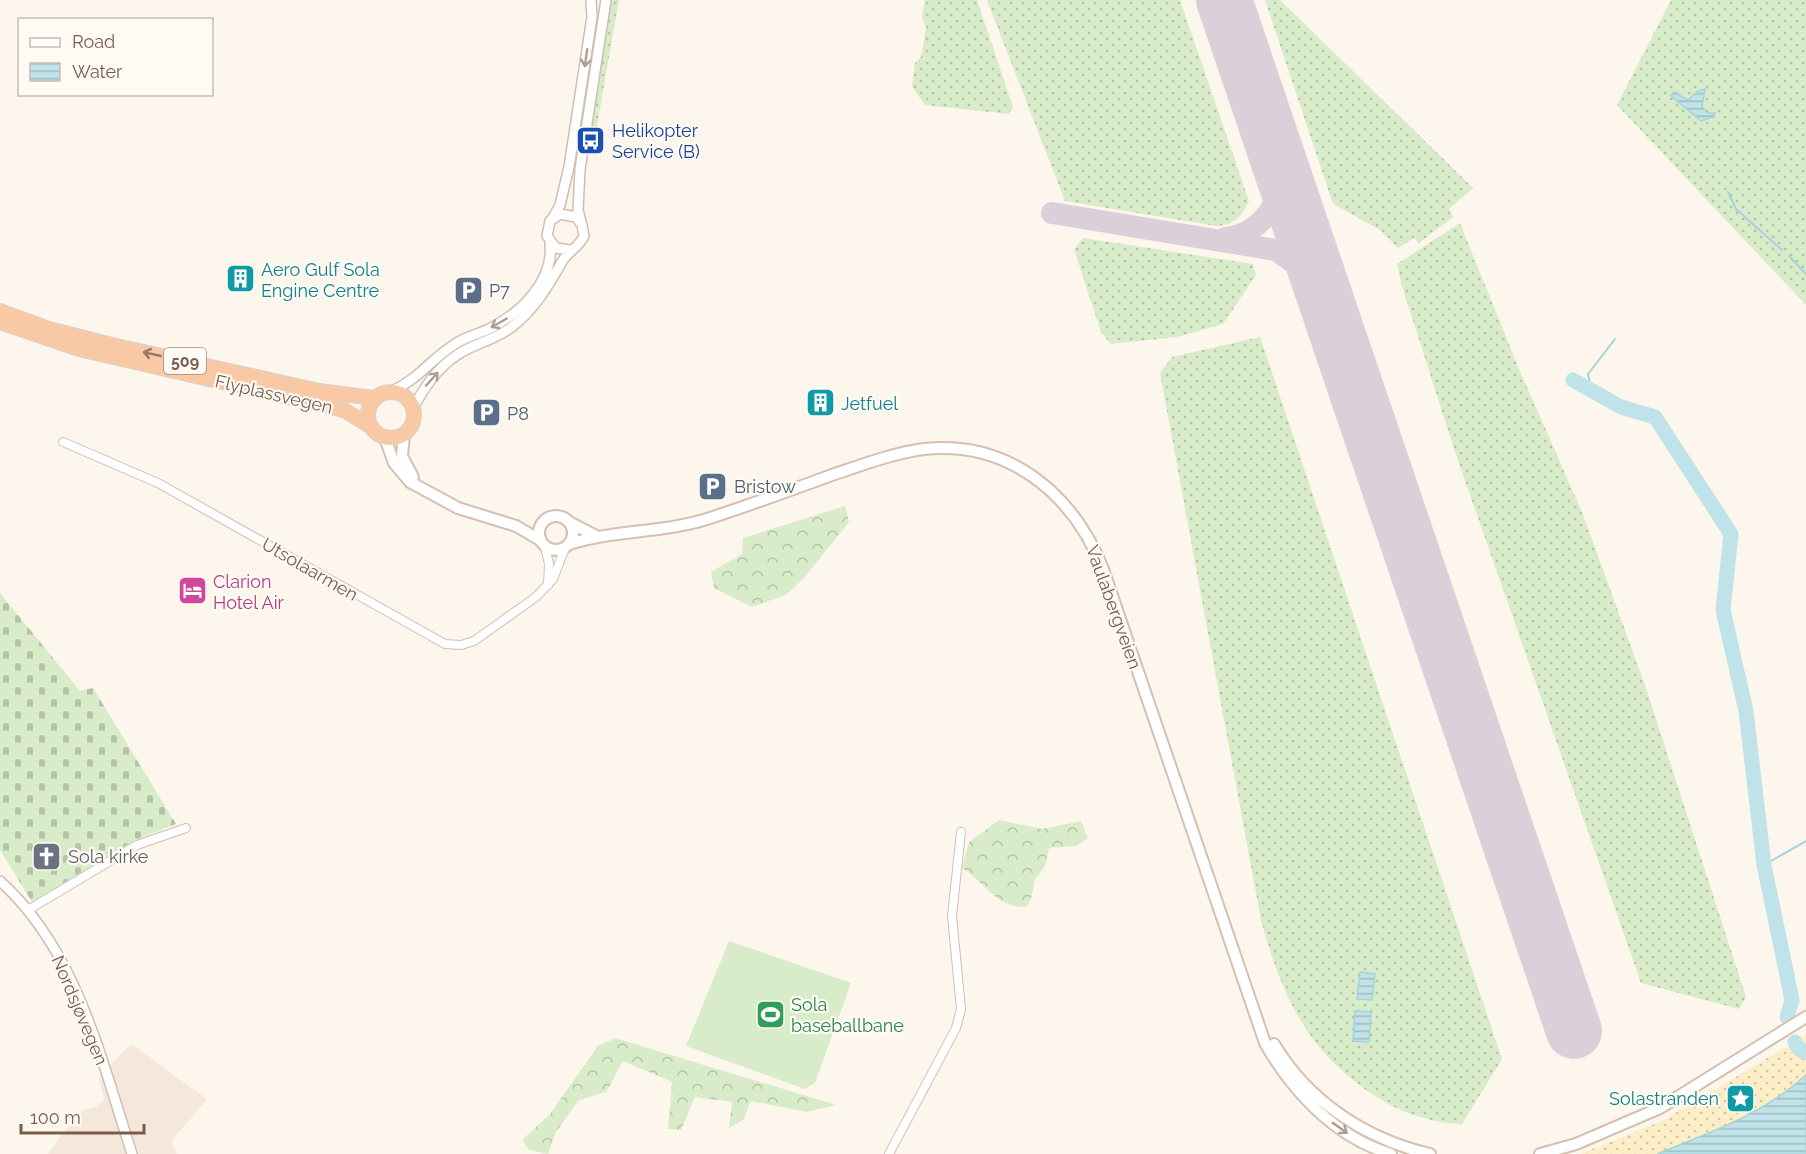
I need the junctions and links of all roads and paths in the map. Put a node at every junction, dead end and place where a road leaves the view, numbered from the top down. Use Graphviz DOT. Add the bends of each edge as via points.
graph roads {
  1 [pos="591,0"];
  2 [pos="606,0"];
  3 [pos="553,218"];
  4 [pos="581,222"];
  5 [pos="550,243"];
  6 [pos="570,250"];
  7 [pos="0,311"];
  8 [pos="0,322"];
  9 [pos="392,391"];
  10 [pos="374,398"];
  11 [pos="413,408"];
  12 [pos="370,426"];
  13 [pos="404,434"];
  14 [pos="385,438"];
  15 [pos="63,442"];
  16 [pos="420,487"];
  17 [pos="544,520"];
  18 [pos="569,522"];
  19 [pos="516,526"];
  20 [pos="597,536"];
  21 [pos="542,543"];
  22 [pos="567,546"];
  23 [pos="548,585"];
  24 [pos="186,828"];
  25 [pos="961,832"];
  26 [pos="0,880"];
  27 [pos="28,910"];
  28 [pos="1806,1017"];
  29 [pos="1377,1147"];
  30 [pos="132,1154"];
  31 [pos="889,1154"];
  32 [pos="1387,1154"];
  33 [pos="1430,1154"];
  34 [pos="1540,1154"];
  1 -- 3 [label="street, one-way" via="592,17 569,167"];
  2 -- 4 [label="street" via="580,169"];
  3 -- 4 [label="street" via="568,214"];
  3 -- 5 [label="street" via="546,231"];
  4 -- 6 [label="street" via="581,242"];
  5 -- 6 [label="street" via="563,251"];
  5 -- 9 [label="street, one-way" via="548,271 523,304 508,318 454,344 418,377"];
  11 -- 6 [label="street, one-way" via="424,388 457,355 494,339 531,309"];
  10 -- 7 [label="highway, Flyplassvegen / 509, one-way" via="319,391 112,345"];
  8 -- 12 [label="highway, Flyplassvegen / 509" via="79,349 344,410"];
  9 -- 10 [label="highway, 509"];
  9 -- 11 [label="highway" via="409,400"];
  10 -- 12 [label="highway" via="369,407"];
  11 -- 13 [label="highway" via="411,427"];
  12 -- 14 [label="highway, 509"];
  13 -- 14 [label="highway"];
  13 -- 16 [label="main road" via="402,456"];
  14 -- 16 [label="main road" via="394,463"];
  15 -- 23 [label="street, Utsolaarmen" via="158,483 445,644 474,642"];
  16 -- 19 [label="main road" via="458,508"];
  17 -- 18 [label="main road" via="557,516"];
  17 -- 19 [label="main road"];
  17 -- 21 [label="main road" via="539,527"];
  18 -- 20 [label="main road"];
  18 -- 22 [label="main road" via="573,533"];
  19 -- 21 [label="main road"];
  20 -- 22 [label="main road, Vaulabergveien"];
  20 -- 29 [label="main road, Vaulabergveien" via="689,524 876,460 923,450 953,448 984,453 1015,465 1042,482 1075,517 1092,542 1103,569 1256,1016 1280,1054 1311,1091"];
  21 -- 22 [label="main road" via="556,550"];
  21 -- 23 [label="street" via="549,564"];
  22 -- 23 [label="street, Utsolaarmen"];
  24 -- 27 [label="street" via="137,845"];
  25 -- 31 [label="street" via="952,916 961,1009 956,1028"];
  26 -- 27 [label="street, Nordsjøvegen"];
  27 -- 30 [label="street, Nordsjøvegen" via="57,953 78,997"];
  28 -- 34 [label="main road" via="1660,1108 1576,1144"];
  29 -- 32 [label="main road"];
  29 -- 33 [label="main road"];
}
